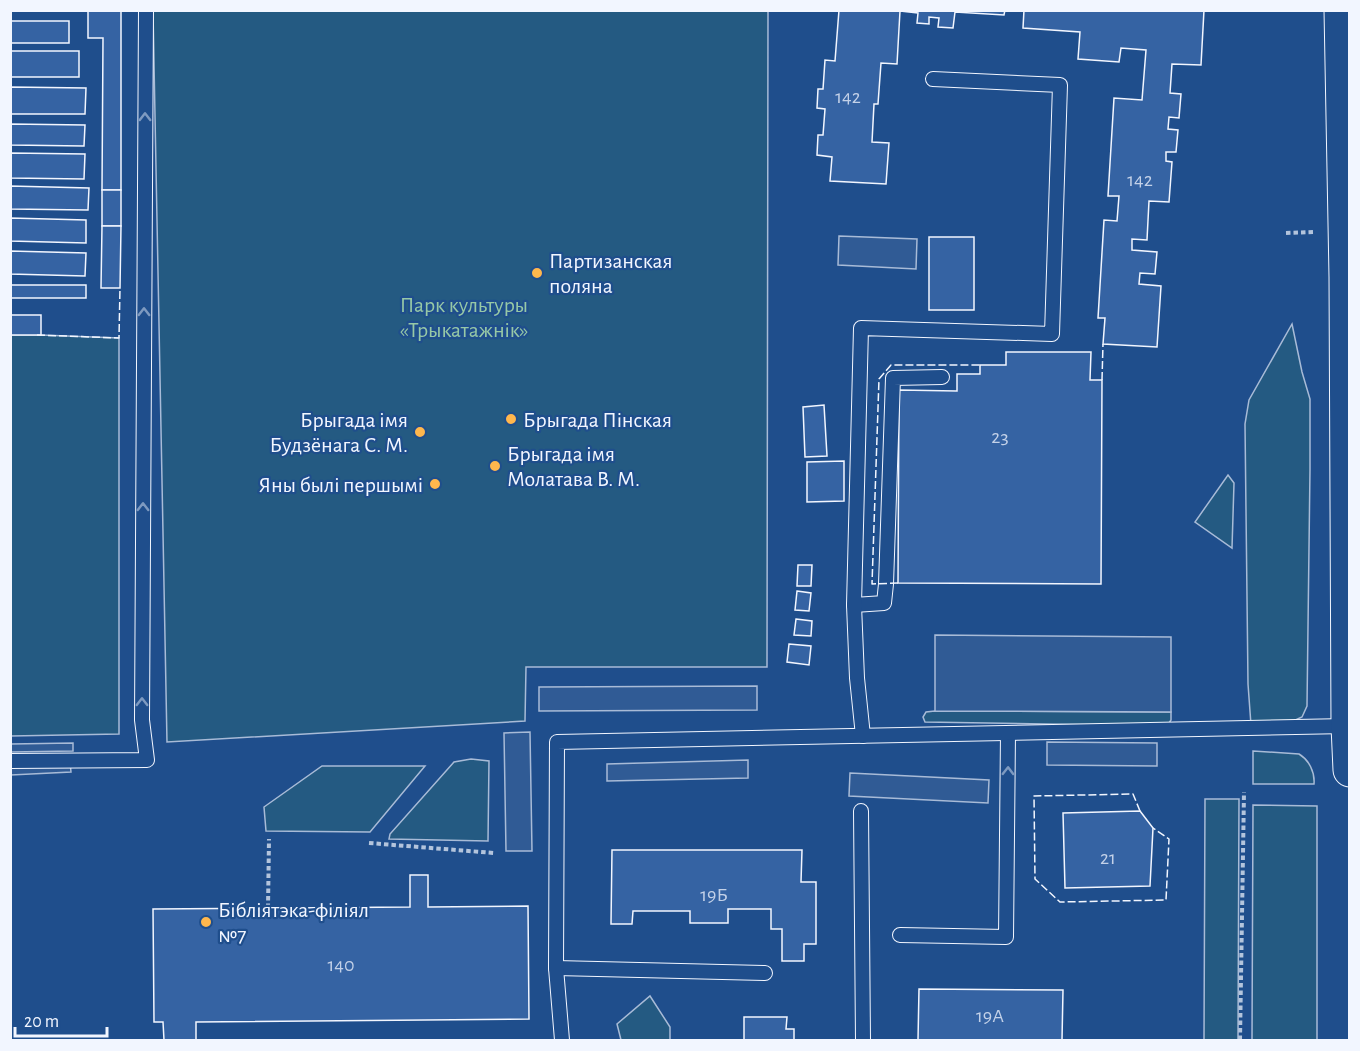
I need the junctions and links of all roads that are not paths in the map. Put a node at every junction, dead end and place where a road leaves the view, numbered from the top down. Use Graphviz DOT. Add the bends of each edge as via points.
graph roads {
  1 [pos="146,10"];
  2 [pos="1341,10"];
  3 [pos="933,79"];
  4 [pos="942,377"];
  5 [pos="854,605"];
  6 [pos="1349,726"];
  7 [pos="1008,733"];
  8 [pos="863,736"];
  9 [pos="10,761"];
  10 [pos="1350,770"];
  11 [pos="861,811"];
  12 [pos="900,935"];
  13 [pos="556,968"];
  14 [pos="765,973"];
  15 [pos="562,1041"];
  16 [pos="863,1041"];
  9 -- 1 [label="lane, one-way" via="147,760 142,720"];
  2 -- 6 [label="main road"];
  3 -- 5 [label="lane" via="1060,85 1052,334 861,328"];
  4 -- 5 [label="lane" via="893,378 884,603"];
  5 -- 8 [label="lane"];
  6 -- 7 [label="lane"];
  6 -- 10 [label="main road"];
  7 -- 8 [label="lane"];
  12 -- 7 [label="lane, one-way" via="1006,936"];
  8 -- 13 [label="lane" via="557,742"];
  11 -- 16 [label="lane"];
  13 -- 14 [label="lane"];
  13 -- 15 [label="lane"];
}
